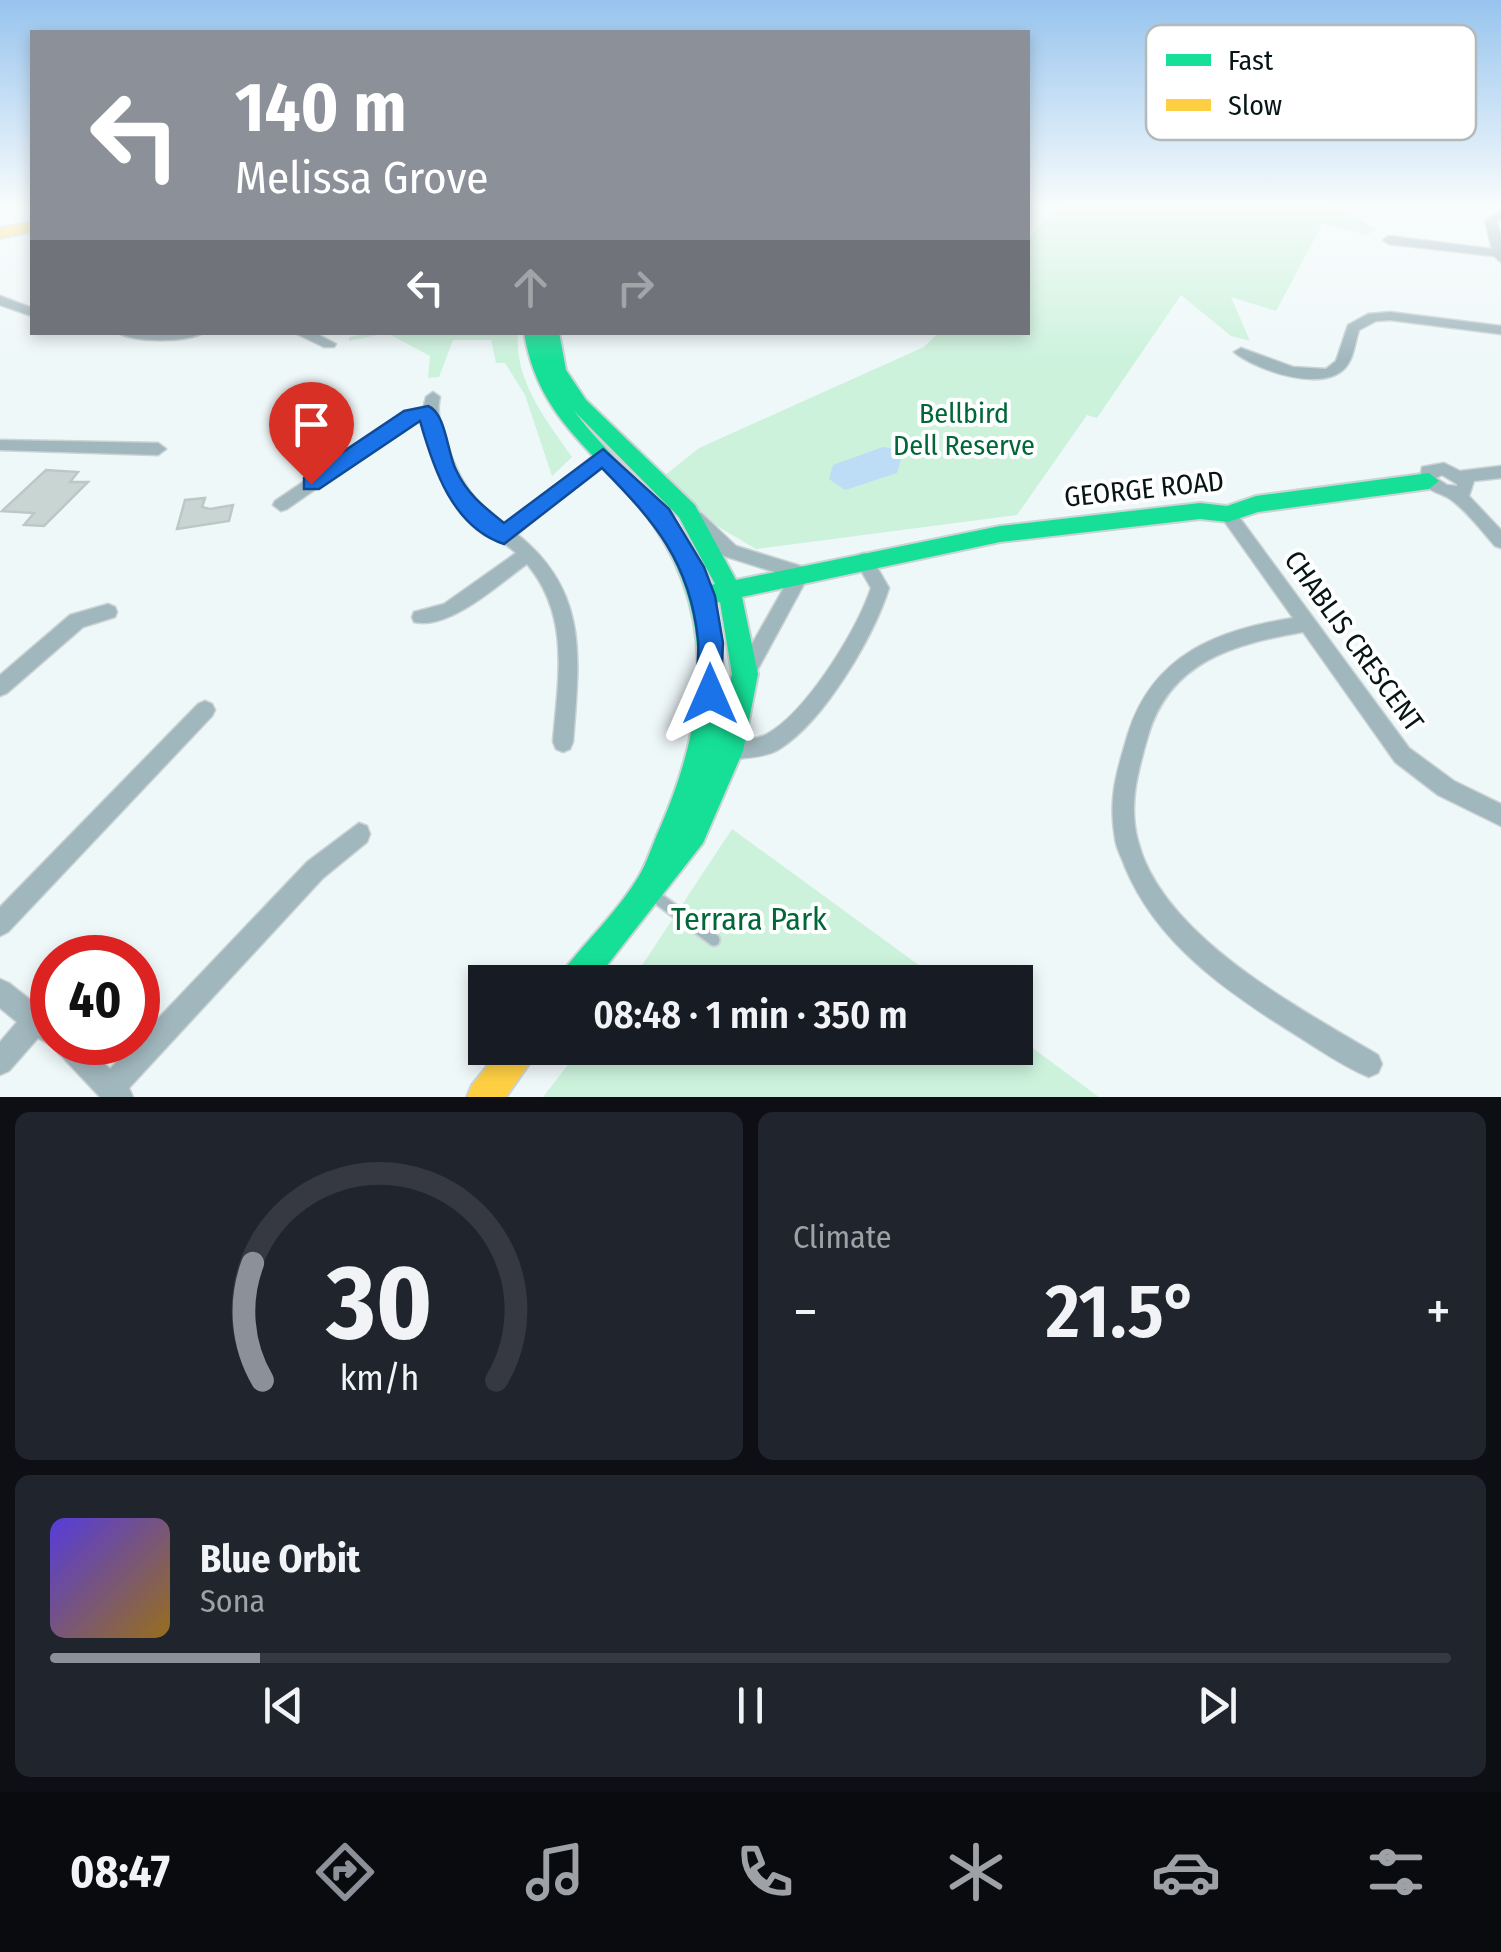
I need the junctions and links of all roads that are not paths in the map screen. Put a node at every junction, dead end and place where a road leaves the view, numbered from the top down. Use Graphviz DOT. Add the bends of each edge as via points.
graph roads {
  1 [pos="0,300"];
  2 [pos="30,311"];
  3 [pos="1501,330"];
  4 [pos="307,335"];
  5 [pos="533,335"];
  6 [pos="551,335"];
  7 [pos="329,344"];
  8 [pos="1241,352"];
  9 [pos="0,445"];
  10 [pos="158,448"];
  11 [pos="612,453"];
  12 [pos="1501,472"];
  13 [pos="1429,481"];
  14 [pos="1459,485"];
  15 [pos="282,505"];
  16 [pos="687,511"];
  17 [pos="1228,514"];
  18 [pos="504,535"];
  19 [pos="1501,541"];
  20 [pos="526,555"];
  21 [pos="864,560"];
  22 [pos="801,573"];
  23 [pos="728,589"];
  24 [pos="703,596"];
  25 [pos="108,612"];
  26 [pos="422,617"];
  27 [pos="1304,624"];
  28 [pos="745,674"];
  29 [pos="0,687"];
  30 [pos="205,710"];
  31 [pos="564,742"];
  32 [pos="729,750"];
  33 [pos="1501,816"];
  34 [pos="358,834"];
  35 [pos="649,886"];
  36 [pos="0,924"];
  37 [pos="714,940"];
  38 [pos="587,965"];
  39 [pos="0,992"];
  40 [pos="30,1015"];
  41 [pos="30,1038"];
  42 [pos="0,1062"];
  43 [pos="1369,1064"];
  44 [pos="86,1065"];
  45 [pos="509,1065"];
  46 [pos="115,1092"];
  47 [pos="484,1097"];
  1 -- 2 [label="street"];
  3 -- 8 [label="street" via="1372,317 1353,328 1341,363 1317,374"];
  4 -- 7 [label="street"];
  5 -- 11 [label="street" via="546,391"];
  6 -- 11 [label="street" via="566,388"];
  9 -- 10 [label="street"];
  11 -- 16 [label="street"];
  11 -- 18 [label="street"];
  11 -- 24 [label="street" via="678,539"];
  12 -- 14 [label="street"];
  13 -- 14 [label="street"];
  13 -- 17 [label="street, GEORGE ROAD" via="1256,504"];
  14 -- 19 [label="street"];
  15 -- 18 [label="street" via="430,405 444,468 463,502"];
  16 -- 22 [label="street" via="730,551"];
  16 -- 23 [label="street"];
  17 -- 21 [label="street, GEORGE ROAD" via="1200,511 1000,534"];
  17 -- 27 [label="street, CHABLIS CRESCENT"];
  18 -- 20 [label="street"];
  20 -- 26 [label="street" via="450,610"];
  20 -- 31 [label="street" via="548,576 569,641"];
  21 -- 22 [label="street, GEORGE ROAD"];
  21 -- 32 [label="street" via="880,588 875,610 847,652 793,726 770,744"];
  22 -- 23 [label="street, GEORGE ROAD"];
  22 -- 28 [label="street"];
  23 -- 24 [label="street, GEORGE ROAD"];
  23 -- 28 [label="street"];
  24 -- 35 [label="street" via="710,694 702,754"];
  25 -- 29 [label="street" via="76,621"];
  27 -- 33 [label="street, CHABLIS CRESCENT" via="1402,755 1446,788"];
  27 -- 43 [label="street" via="1216,643 1170,676 1128,754 1123,832 1134,867 1178,934 1210,964"];
  28 -- 32 [label="street"];
  30 -- 36 [label="street"];
  32 -- 35 [label="street" via="693,832"];
  34 -- 46 [label="street" via="316,870"];
  35 -- 37 [label="lane"];
  35 -- 38 [label="street"];
  39 -- 40 [label="street"];
  41 -- 42 [label="street"];
  44 -- 46 [label="street"];
  45 -- 47 [label="street"];
}
